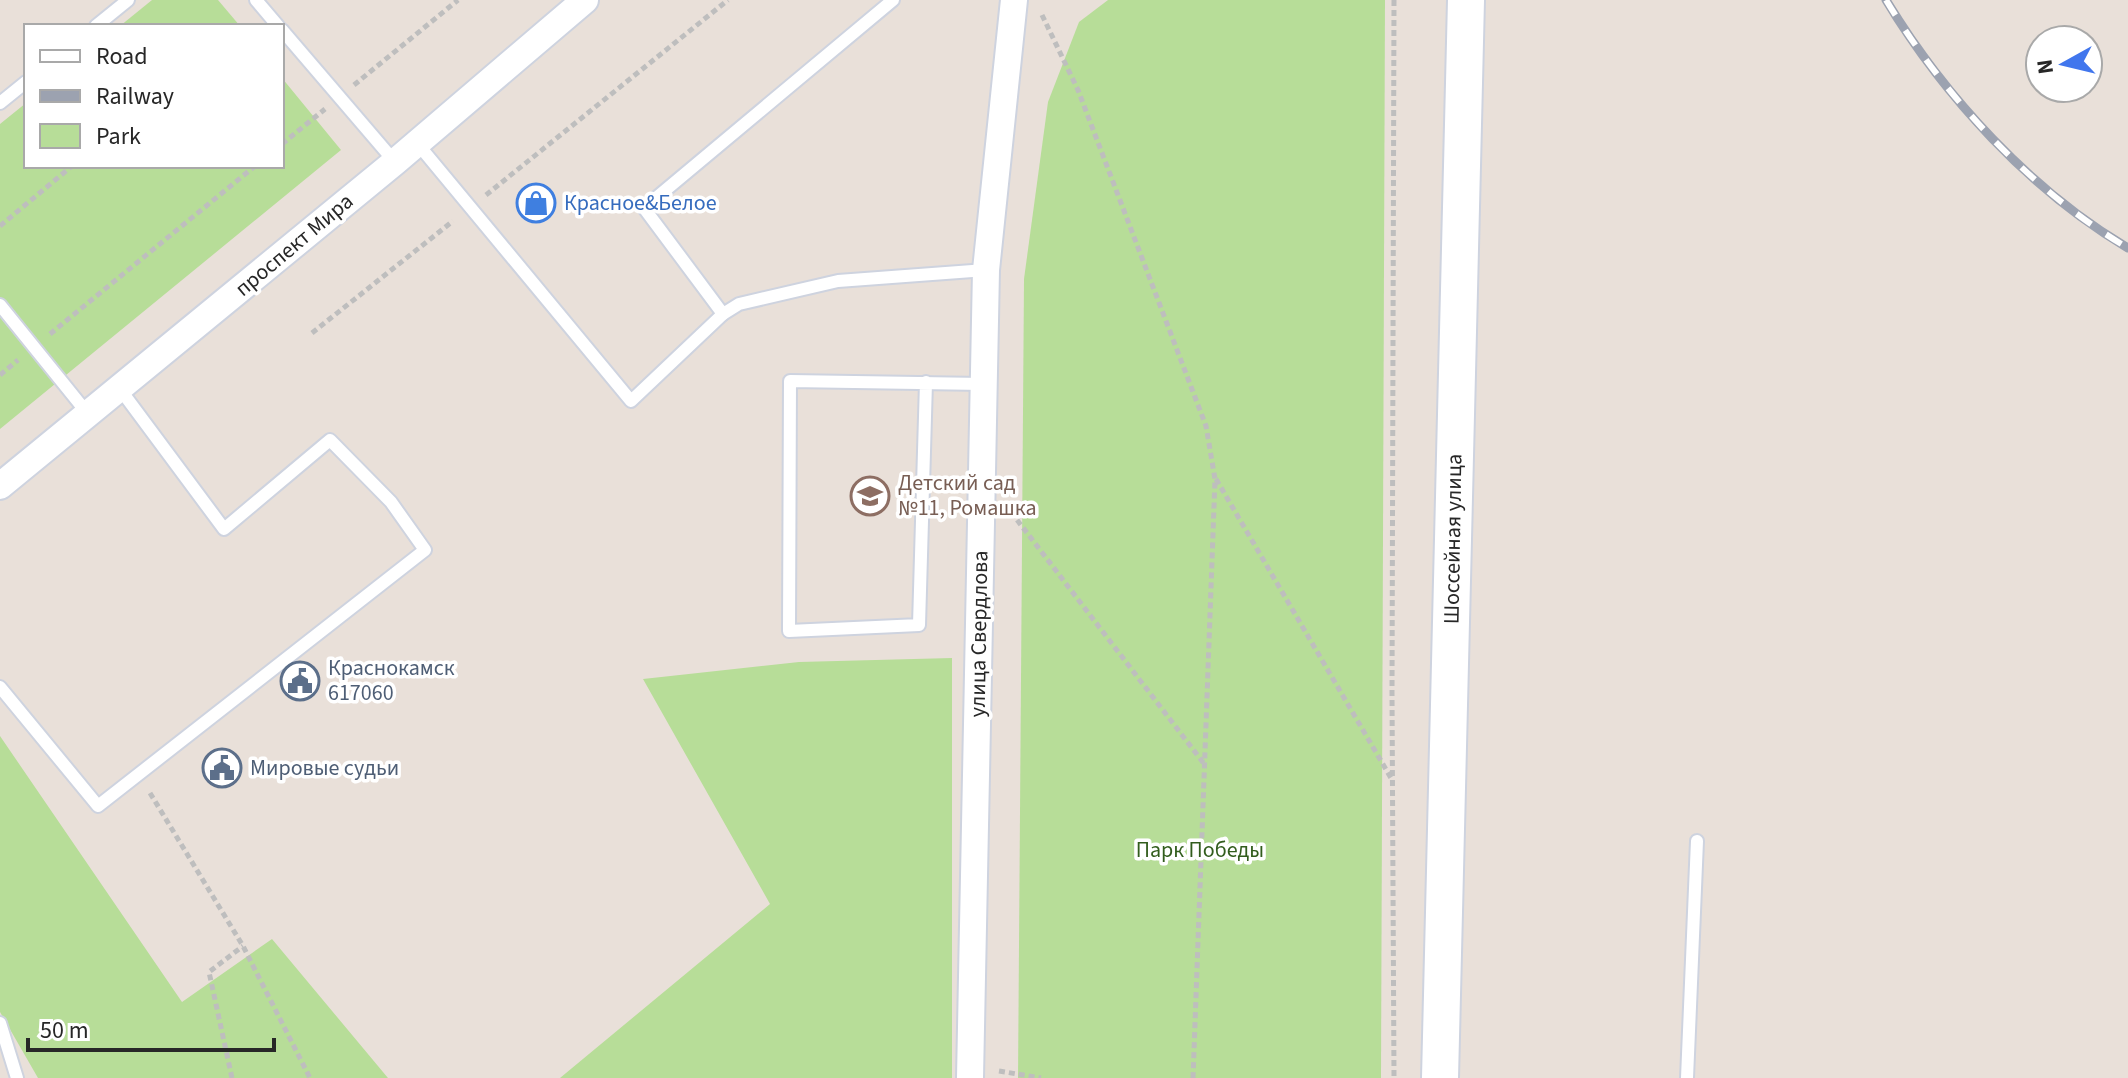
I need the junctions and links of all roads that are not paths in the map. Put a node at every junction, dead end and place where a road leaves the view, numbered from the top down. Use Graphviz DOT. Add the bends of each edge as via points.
graph roads {
  1 [pos="128,0"];
  2 [pos="256,0"];
  3 [pos="585,0"];
  4 [pos="893,0"];
  5 [pos="1014,0"];
  6 [pos="1466,0"];
  7 [pos="98,24"];
  8 [pos="277,24"];
  9 [pos="284,33"];
  10 [pos="24,84"];
  11 [pos="0,103"];
  12 [pos="417,143"];
  13 [pos="395,162"];
  14 [pos="986,270"];
  15 [pos="0,305"];
  16 [pos="723,314"];
  17 [pos="926,382"];
  18 [pos="983,384"];
  19 [pos="120,389"];
  20 [pos="88,414"];
  21 [pos="0,486"];
  22 [pos="0,687"];
  23 [pos="1697,841"];
  24 [pos="0,1023"];
  25 [pos="970,1072"];
  26 [pos="17,1078"];
  27 [pos="1440,1078"];
  28 [pos="1687,1078"];
  1 -- 7 [label="lane"];
  2 -- 8 [label="lane"];
  3 -- 12 [label="street, проспект Мира"];
  4 -- 16 [label="lane" via="644,208"];
  5 -- 14 [label="street, улица Свердлова"];
  6 -- 27 [label="main road, Шоссейная улица"];
  9 -- 13 [label="lane"];
  10 -- 11 [label="lane"];
  12 -- 13 [label="street, проспект Мира"];
  12 -- 16 [label="lane" via="631,401"];
  13 -- 19 [label="street, проспект Мира"];
  14 -- 16 [label="lane" via="838,281 739,304"];
  14 -- 18 [label="street, улица Свердлова"];
  15 -- 20 [label="lane"];
  17 -- 17 [label="lane" via="919,625 789,631 790,381"];
  17 -- 18 [label="lane"];
  18 -- 25 [label="street, улица Свердлова"];
  19 -- 20 [label="street, проспект Мира"];
  19 -- 22 [label="lane" via="224,529 330,440 391,502 425,550 98,806"];
  20 -- 21 [label="street, проспект Мира"];
  23 -- 28 [label="lane"];
  24 -- 26 [label="lane"];
}
